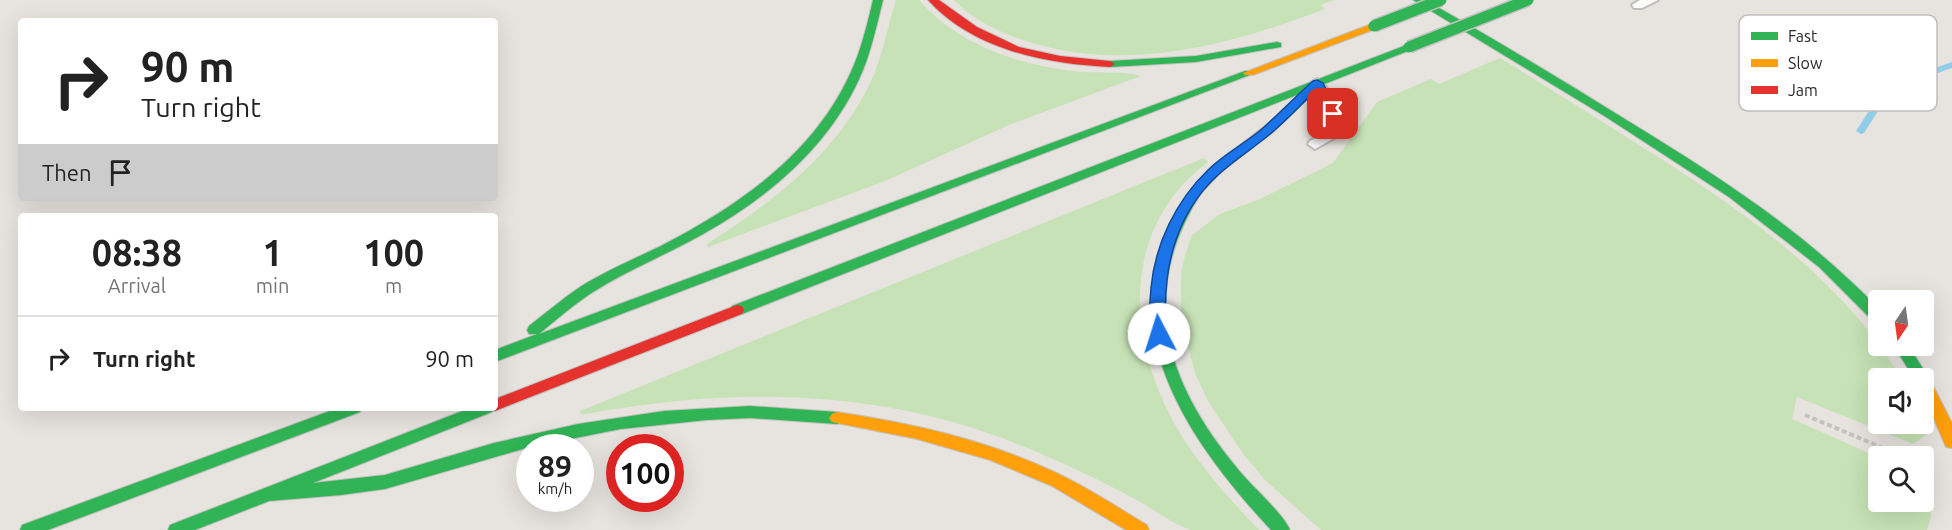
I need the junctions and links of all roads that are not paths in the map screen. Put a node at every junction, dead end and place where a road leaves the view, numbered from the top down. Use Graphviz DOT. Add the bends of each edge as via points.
graph roads {
  1 [pos="879,0"];
  2 [pos="933,0"];
  3 [pos="1418,0"];
  4 [pos="1441,0"];
  5 [pos="1528,0"];
  6 [pos="1652,0"];
  7 [pos="1638,5"];
  8 [pos="1330,41"];
  9 [pos="1317,83"];
  10 [pos="1315,144"];
  11 [pos="1868,306"];
  12 [pos="499,355"];
  13 [pos="1934,400"];
  14 [pos="498,404"];
  15 [pos="347,411"];
  16 [pos="479,411"];
  17 [pos="1952,442"];
  18 [pos="267,494"];
  19 [pos="28,530"];
  20 [pos="176,530"];
  21 [pos="1141,530"];
  22 [pos="1282,530"];
  1 -- 12 [label="highway" via="849,89 818,135 795,160 734,210 590,287"];
  2 -- 8 [label="highway" via="959,23 996,42 1068,60 1155,63"];
  3 -- 11 [label="highway" via="1517,57 1748,202 1814,251"];
  4 -- 8 [label="highway, bridge"];
  5 -- 9 [label="highway, bridge"];
  6 -- 7 [label="lane"];
  8 -- 12 [label="highway"];
  9 -- 10 [label="lane" via="1341,130"];
  9 -- 14 [label="highway"];
  9 -- 22 [label="highway" via="1194,194 1167,245 1157,305 1166,364 1195,428 1249,498"];
  13 -- 17 [label="highway"];
  15 -- 19 [label="highway"];
  16 -- 18 [label="highway"];
  18 -- 20 [label="highway"];
  18 -- 21 [label="highway" via="385,482 461,459 594,428 698,415 787,415 849,420 942,438 1046,476"];
}
